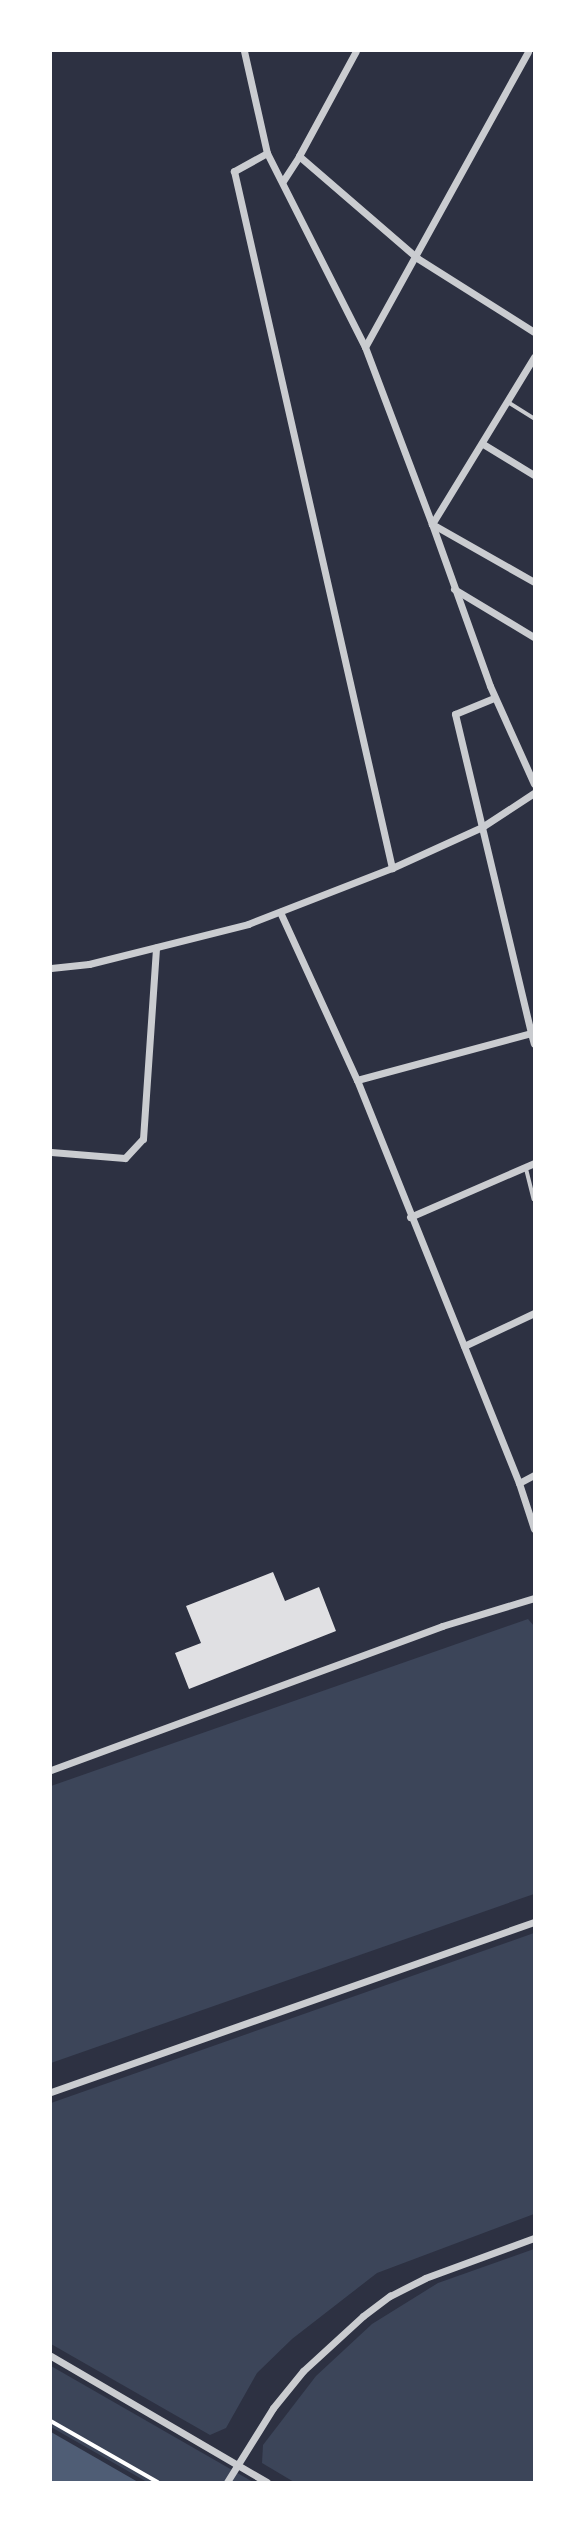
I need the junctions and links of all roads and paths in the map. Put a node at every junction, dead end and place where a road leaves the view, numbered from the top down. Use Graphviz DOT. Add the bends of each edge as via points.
graph roads {
  1 [pos="244,51"];
  2 [pos="356,51"];
  3 [pos="529,53"];
  4 [pos="267,153"];
  5 [pos="299,156"];
  6 [pos="283,181"];
  7 [pos="417,258"];
  8 [pos="534,332"];
  9 [pos="365,347"];
  10 [pos="534,357"];
  11 [pos="508,402"];
  12 [pos="534,418"];
  13 [pos="483,444"];
  14 [pos="534,475"];
  15 [pos="432,524"];
  16 [pos="534,582"];
  17 [pos="453,588"];
  18 [pos="534,637"];
  19 [pos="494,698"];
  20 [pos="534,784"];
  21 [pos="534,793"];
  22 [pos="482,827"];
  23 [pos="392,868"];
  24 [pos="280,912"];
  25 [pos="156,947"];
  26 [pos="51,968"];
  27 [pos="531,1033"];
  28 [pos="534,1044"];
  29 [pos="357,1080"];
  30 [pos="51,1152"];
  31 [pos="530,1165"];
  32 [pos="534,1199"];
  33 [pos="410,1217"];
  34 [pos="534,1313"];
  35 [pos="464,1346"];
  36 [pos="534,1475"];
  37 [pos="519,1483"];
  38 [pos="534,1529"];
  39 [pos="534,1598"];
  40 [pos="51,1770"];
  41 [pos="534,1922"];
  42 [pos="51,2092"];
  43 [pos="534,2238"];
  44 [pos="51,2356"];
  45 [pos="51,2421"];
  46 [pos="238,2465"];
  47 [pos="158,2482"];
  48 [pos="227,2482"];
  49 [pos="267,2482"];
  1 -- 4 [label="street"];
  2 -- 5 [label="street"];
  3 -- 7 [label="street"];
  4 -- 6 [label="street"];
  4 -- 23 [label="street" via="234,171"];
  5 -- 6 [label="street"];
  5 -- 7 [label="street"];
  6 -- 9 [label="street"];
  7 -- 8 [label="street"];
  7 -- 9 [label="street"];
  9 -- 15 [label="street"];
  10 -- 11 [label="street"];
  11 -- 12 [label="lane"];
  11 -- 13 [label="street"];
  13 -- 14 [label="street"];
  13 -- 15 [label="street"];
  15 -- 16 [label="street"];
  15 -- 17 [label="street"];
  17 -- 18 [label="street"];
  17 -- 19 [label="street"];
  19 -- 20 [label="street"];
  19 -- 22 [label="street" via="456,714"];
  21 -- 22 [label="street"];
  22 -- 23 [label="street"];
  22 -- 27 [label="street"];
  23 -- 24 [label="street"];
  24 -- 25 [label="street"];
  24 -- 29 [label="street"];
  25 -- 26 [label="street" via="89,964"];
  25 -- 30 [label="street" via="143,1139 125,1158"];
  27 -- 28 [label="street"];
  27 -- 29 [label="street"];
  29 -- 33 [label="street"];
  31 -- 32 [label="lane"];
  31 -- 33 [label="street"];
  33 -- 35 [label="street"];
  34 -- 35 [label="street"];
  35 -- 37 [label="street"];
  36 -- 37 [label="street"];
  37 -- 38 [label="street"];
  39 -- 40 [label="street" via="442,1626"];
  41 -- 42 [label="street"];
  43 -- 46 [label="street" via="425,2278 363,2316 303,2371 273,2408"];
  44 -- 46 [label="street"];
  45 -- 47 [label="path"];
  46 -- 48 [label="street"];
  46 -- 49 [label="street"];
}
